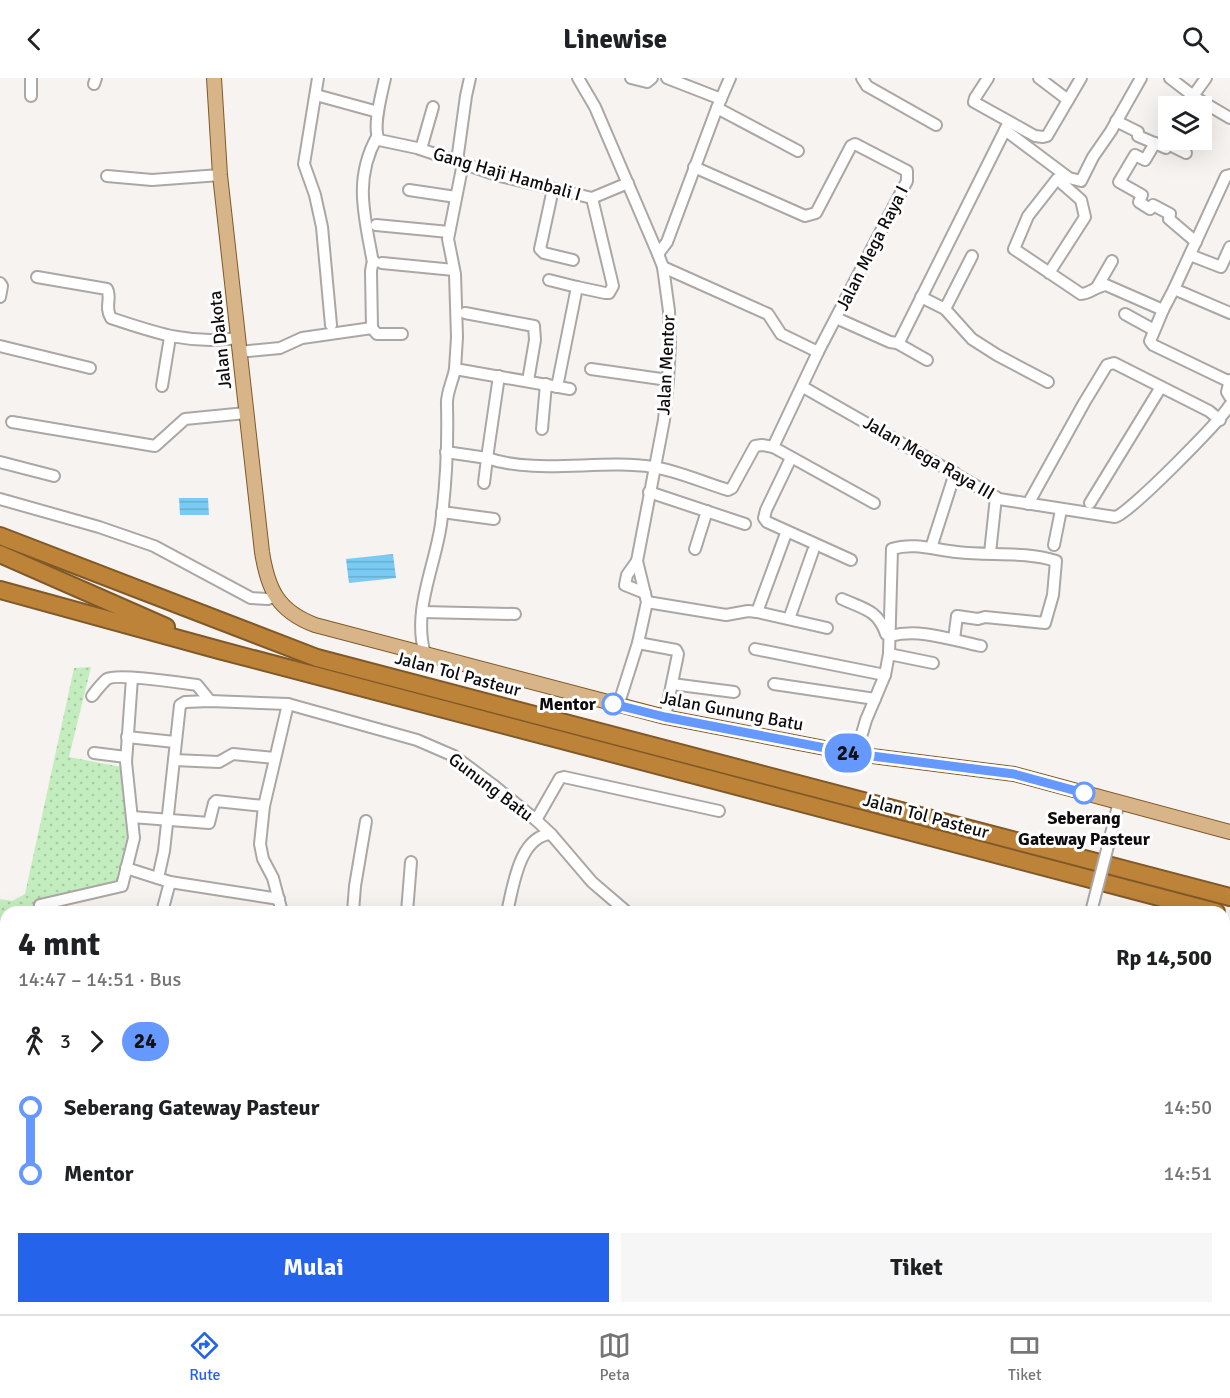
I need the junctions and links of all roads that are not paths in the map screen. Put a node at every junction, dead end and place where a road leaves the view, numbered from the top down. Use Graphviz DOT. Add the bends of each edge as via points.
graph roads {
  1 [pos="31,78"];
  2 [pos="214,78"];
  3 [pos="318,78"];
  4 [pos="385,78"];
  5 [pos="470,78"];
  6 [pos="578,78"];
  7 [pos="632,78"];
  8 [pos="652,78"];
  9 [pos="668,78"];
  10 [pos="730,78"];
  11 [pos="862,78"];
  12 [pos="988,78"];
  13 [pos="1039,78"];
  14 [pos="1081,78"];
  15 [pos="1141,78"];
  16 [pos="1170,78"];
  17 [pos="1206,78"];
  18 [pos="316,95"];
  19 [pos="31,96"];
  20 [pos="1189,96"];
  21 [pos="1195,96"];
  22 [pos="1068,100"];
  23 [pos="719,104"];
  24 [pos="433,107"];
  25 [pos="1212,109"];
  26 [pos="378,112"];
  27 [pos="1230,118"];
  28 [pos="1116,121"];
  29 [pos="936,125"];
  30 [pos="1007,126"];
  31 [pos="380,139"];
  32 [pos="1155,143"];
  33 [pos="1158,144"];
  34 [pos="421,149"];
  35 [pos="1182,150"];
  36 [pos="798,152"];
  37 [pos="1186,153"];
  38 [pos="460,162"];
  39 [pos="694,167"];
  40 [pos="220,175"];
  41 [pos="1230,175"];
  42 [pos="107,176"];
  43 [pos="628,183"];
  44 [pos="553,189"];
  45 [pos="408,190"];
  46 [pos="456,197"];
  47 [pos="592,198"];
  48 [pos="376,225"];
  49 [pos="449,232"];
  50 [pos="1196,242"];
  51 [pos="1230,247"];
  52 [pos="658,254"];
  53 [pos="972,255"];
  54 [pos="1190,255"];
  55 [pos="573,260"];
  56 [pos="1112,261"];
  57 [pos="376,262"];
  58 [pos="663,267"];
  59 [pos="454,270"];
  60 [pos="1049,273"];
  61 [pos="37,277"];
  62 [pos="549,280"];
  63 [pos="0,283"];
  64 [pos="577,287"];
  65 [pos="1097,287"];
  66 [pos="1174,289"];
  67 [pos="0,297"];
  68 [pos="921,297"];
  69 [pos="945,309"];
  70 [pos="1162,310"];
  71 [pos="465,313"];
  72 [pos="1230,313"];
  73 [pos="1125,314"];
  74 [pos="836,318"];
  75 [pos="331,325"];
  76 [pos="372,328"];
  77 [pos="1154,330"];
  78 [pos="402,334"];
  79 [pos="170,337"];
  80 [pos="897,343"];
  81 [pos="238,345"];
  82 [pos="0,346"];
  83 [pos="818,352"];
  84 [pos="927,360"];
  85 [pos="90,368"];
  86 [pos="455,369"];
  87 [pos="591,369"];
  88 [pos="499,376"];
  89 [pos="668,380"];
  90 [pos="528,381"];
  91 [pos="1230,381"];
  92 [pos="1048,382"];
  93 [pos="162,386"];
  94 [pos="552,386"];
  95 [pos="803,387"];
  96 [pos="1161,387"];
  97 [pos="570,389"];
  98 [pos="1230,397"];
  99 [pos="1230,405"];
  100 [pos="246,413"];
  101 [pos="1220,420"];
  102 [pos="12,422"];
  103 [pos="542,429"];
  104 [pos="773,447"];
  105 [pos="446,452"];
  106 [pos="790,458"];
  107 [pos="487,459"];
  108 [pos="0,463"];
  109 [pos="654,467"];
  110 [pos="955,472"];
  111 [pos="54,476"];
  112 [pos="484,483"];
  113 [pos="649,492"];
  114 [pos="996,497"];
  115 [pos="0,499"];
  116 [pos="874,503"];
  117 [pos="1090,503"];
  118 [pos="1028,504"];
  119 [pos="1061,510"];
  120 [pos="707,511"];
  121 [pos="442,512"];
  122 [pos="494,519"];
  123 [pos="745,524"];
  124 [pos="0,536"];
  125 [pos="784,536"];
  126 [pos="1054,544"];
  127 [pos="931,548"];
  128 [pos="695,549"];
  129 [pos="813,551"];
  130 [pos="990,553"];
  131 [pos="0,555"];
  132 [pos="852,560"];
  133 [pos="637,561"];
  134 [pos="0,590"];
  135 [pos="275,596"];
  136 [pos="646,597"];
  137 [pos="842,599"];
  138 [pos="422,612"];
  139 [pos="757,612"];
  140 [pos="515,614"];
  141 [pos="789,619"];
  142 [pos="827,628"];
  143 [pos="891,636"];
  144 [pos="954,639"];
  145 [pos="638,643"];
  146 [pos="981,646"];
  147 [pos="755,649"];
  148 [pos="219,650"];
  149 [pos="425,654"];
  150 [pos="889,654"];
  151 [pos="933,663"];
  152 [pos="885,675"];
  153 [pos="132,678"];
  154 [pos="672,684"];
  155 [pos="774,684"];
  156 [pos="734,692"];
  157 [pos="92,696"];
  158 [pos="875,699"];
  159 [pos="210,701"];
  160 [pos="288,704"];
  161 [pos="618,706"];
  162 [pos="665,717"];
  163 [pos="128,737"];
  164 [pos="175,742"];
  165 [pos="94,753"];
  166 [pos="856,754"];
  167 [pos="126,757"];
  168 [pos="275,758"];
  169 [pos="174,760"];
  170 [pos="1119,802"];
  171 [pos="264,806"];
  172 [pos="719,811"];
  173 [pos="132,817"];
  174 [pos="166,819"];
  175 [pos="536,820"];
  176 [pos="366,821"];
  177 [pos="1230,832"];
  178 [pos="550,834"];
  179 [pos="411,862"];
  180 [pos="126,868"];
  181 [pos="158,878"];
  182 [pos="170,882"];
  183 [pos="1230,897"];
  184 [pos="279,898"];
  185 [pos="40,906"];
  186 [pos="164,906"];
  187 [pos="281,906"];
  188 [pos="354,906"];
  189 [pos="407,906"];
  190 [pos="508,906"];
  191 [pos="620,906"];
  192 [pos="1093,906"];
  193 [pos="1193,906"];
  1 -- 19 [label="street"];
  2 -- 40 [label="main road, Jalan Dakota"];
  3 -- 18 [label="street"];
  4 -- 26 [label="street"];
  5 -- 38 [label="street"];
  6 -- 43 [label="street, Jalan Mentor" via="596,107"];
  7 -- 8 [label="street" via="647,82"];
  9 -- 23 [label="street"];
  10 -- 23 [label="street"];
  11 -- 29 [label="street" via="867,86"];
  12 -- 30 [label="street" via="974,102"];
  13 -- 22 [label="street"];
  14 -- 22 [label="street"];
  15 -- 28 [label="street"];
  16 -- 20 [label="street"];
  17 -- 21 [label="street"];
  18 -- 26 [label="street"];
  18 -- 75 [label="street" via="303,159 322,227"];
  22 -- 30 [label="street" via="1047,136"];
  23 -- 36 [label="street"];
  23 -- 39 [label="street"];
  24 -- 34 [label="street"];
  25 -- 27 [label="street"];
  26 -- 31 [label="street"];
  28 -- 30 [label="street" via="1081,181 1069,178"];
  28 -- 32 [label="street"];
  30 -- 68 [label="street"];
  31 -- 34 [label="street, Gang Haji Hambali I"];
  31 -- 57 [label="street" via="369,150 362,192"];
  32 -- 33 [label="street"];
  32 -- 50 [label="street" via="1145,160 1135,155 1119,182 1142,195 1139,202 1150,209 1153,205 1170,214 1169,219"];
  34 -- 38 [label="street, Gang Haji Hambali I"];
  35 -- 37 [label="street"];
  38 -- 44 [label="street, Gang Haji Hambali I"];
  38 -- 46 [label="street"];
  39 -- 52 [label="street" via="667,242"];
  39 -- 74 [label="street, Jalan Mega Raya I" via="805,216 816,213 855,144 907,171 907,181"];
  40 -- 42 [label="street" via="152,180"];
  40 -- 81 [label="main road, Jalan Dakota"];
  41 -- 50 [label="street" via="1226,176"];
  43 -- 47 [label="street, Gang Haji Hambali I"];
  43 -- 52 [label="street, Jalan Mentor"];
  44 -- 47 [label="street, Gang Haji Hambali I"];
  44 -- 55 [label="street" via="540,249"];
  45 -- 46 [label="street"];
  46 -- 49 [label="street"];
  47 -- 64 [label="street" via="613,286 609,293"];
  48 -- 49 [label="street"];
  49 -- 59 [label="street"];
  50 -- 54 [label="street"];
  51 -- 54 [label="street" via="1221,267"];
  52 -- 58 [label="street, Jalan Mentor"];
  53 -- 69 [label="street"];
  54 -- 66 [label="street"];
  56 -- 65 [label="street"];
  57 -- 59 [label="street"];
  57 -- 76 [label="street" via="371,270"];
  58 -- 83 [label="street" via="768,314 781,334"];
  58 -- 89 [label="street, Jalan Mentor" via="669,311"];
  59 -- 86 [label="street"];
  60 -- 60 [label="street" via="1014,249 1028,216 1057,179 1081,200 1085,217"];
  60 -- 65 [label="street" via="1082,294"];
  61 -- 79 [label="street" via="106,289 111,318"];
  62 -- 64 [label="street"];
  63 -- 67 [label="street"];
  64 -- 94 [label="street"];
  65 -- 70 [label="street" via="1106,285"];
  66 -- 70 [label="street"];
  66 -- 72 [label="street"];
  68 -- 69 [label="street"];
  68 -- 80 [label="street"];
  69 -- 92 [label="street" via="972,339"];
  70 -- 77 [label="street"];
  71 -- 90 [label="street" via="534,326 536,340"];
  73 -- 77 [label="street"];
  74 -- 80 [label="street, Jalan Mega Raya I"];
  74 -- 83 [label="street"];
  76 -- 78 [label="street" via="377,334"];
  76 -- 81 [label="street" via="302,338 279,348"];
  77 -- 91 [label="street" via="1150,342 1153,345"];
  79 -- 81 [label="street"];
  79 -- 93 [label="street"];
  80 -- 84 [label="street, Jalan Mega Raya I"];
  81 -- 100 [label="main road, Jalan Dakota"];
  82 -- 85 [label="street"];
  83 -- 95 [label="street"];
  86 -- 88 [label="street"];
  86 -- 105 [label="street" via="447,404"];
  87 -- 89 [label="street"];
  88 -- 90 [label="street"];
  88 -- 107 [label="street"];
  89 -- 109 [label="street, Jalan Mentor"];
  90 -- 94 [label="street"];
  91 -- 98 [label="street"];
  94 -- 97 [label="street"];
  94 -- 103 [label="street"];
  95 -- 104 [label="street"];
  95 -- 110 [label="street, Jalan Mega Raya III"];
  96 -- 101 [label="street"];
  96 -- 117 [label="street"];
  96 -- 118 [label="street" via="1114,363 1104,368"];
  99 -- 101 [label="street, Jalan Mega Raya III"];
  100 -- 102 [label="street" via="185,419 155,446"];
  100 -- 135 [label="main road, Jalan Dakota" via="261,552"];
  101 -- 119 [label="street, Jalan Mega Raya III" via="1122,515"];
  104 -- 106 [label="street"];
  104 -- 109 [label="street" via="755,446 730,489"];
  105 -- 107 [label="street"];
  105 -- 121 [label="street"];
  106 -- 116 [label="street"];
  106 -- 132 [label="street" via="764,518"];
  107 -- 109 [label="street" via="535,466"];
  107 -- 112 [label="street"];
  108 -- 111 [label="street"];
  109 -- 113 [label="street, Jalan Mentor"];
  110 -- 114 [label="street, Jalan Mega Raya III"];
  110 -- 127 [label="street"];
  113 -- 120 [label="street"];
  113 -- 133 [label="street, Jalan Mentor"];
  114 -- 118 [label="street, Jalan Mega Raya III"];
  114 -- 130 [label="street"];
  115 -- 135 [label="street" via="154,546 251,598"];
  118 -- 119 [label="street, Jalan Mega Raya III"];
  119 -- 126 [label="street"];
  120 -- 123 [label="street"];
  120 -- 128 [label="street"];
  121 -- 122 [label="street"];
  121 -- 138 [label="street"];
  124 -- 183 [label="highway, Jalan Tol Pasteur" via="317,657"];
  125 -- 139 [label="street"];
  127 -- 130 [label="street"];
  127 -- 143 [label="street" via="892,549"];
  129 -- 141 [label="street"];
  130 -- 144 [label="street" via="1056,561 1047,620 1043,624 957,616"];
  131 -- 148 [label="highway"];
  133 -- 136 [label="street, Jalan Mentor"];
  133 -- 136 [label="street, Jalan Mentor" via="625,585"];
  134 -- 148 [label="highway, Jalan Tol Pasteur"];
  135 -- 149 [label="main road, Jalan Gunung Batu" via="282,606 303,620"];
  136 -- 139 [label="street" via="723,615"];
  136 -- 145 [label="street, Jalan Mentor"];
  137 -- 143 [label="street" via="877,615 886,634"];
  138 -- 140 [label="street"];
  138 -- 149 [label="street" via="420,636"];
  139 -- 141 [label="street"];
  141 -- 142 [label="street"];
  143 -- 144 [label="street" via="903,633"];
  143 -- 150 [label="street"];
  144 -- 146 [label="street"];
  145 -- 154 [label="street" via="676,650"];
  145 -- 161 [label="street, Jalan Mentor"];
  147 -- 152 [label="street"];
  148 -- 193 [label="highway, Jalan Tol Pasteur"];
  149 -- 161 [label="main road, Jalan Gunung Batu"];
  150 -- 151 [label="street"];
  150 -- 152 [label="street"];
  152 -- 158 [label="street"];
  153 -- 157 [label="street" via="106,679"];
  153 -- 159 [label="street" via="197,685"];
  153 -- 163 [label="street"];
  154 -- 156 [label="street"];
  154 -- 162 [label="street"];
  155 -- 158 [label="street"];
  158 -- 166 [label="street"];
  159 -- 160 [label="street, Gunung Batu"];
  159 -- 164 [label="street, Gunung Batu" via="180,705"];
  160 -- 168 [label="street"];
  160 -- 175 [label="street, Gunung Batu" via="417,740 454,756"];
  161 -- 162 [label="main road, Jalan Gunung Batu"];
  162 -- 166 [label="main road, Jalan Gunung Batu"];
  163 -- 164 [label="street"];
  163 -- 167 [label="street"];
  164 -- 169 [label="street"];
  165 -- 167 [label="street"];
  166 -- 170 [label="main road, Jalan Gunung Batu" via="1014,774"];
  167 -- 173 [label="street"];
  168 -- 169 [label="street" via="233,754 219,762"];
  168 -- 171 [label="street"];
  169 -- 174 [label="street"];
  170 -- 177 [label="main road, Jalan Gunung Batu"];
  170 -- 192 [label="street, bridge"];
  171 -- 174 [label="street" via="216,801 208,823"];
  171 -- 184 [label="street" via="260,849"];
  172 -- 175 [label="street" via="562,777"];
  173 -- 174 [label="street"];
  173 -- 180 [label="street" via="134,838"];
  174 -- 181 [label="street"];
  175 -- 178 [label="street, Gunung Batu"];
  176 -- 188 [label="street"];
  178 -- 190 [label="street" via="536,838 525,852"];
  178 -- 191 [label="street, Gunung Batu" via="592,882"];
  179 -- 189 [label="street"];
  180 -- 181 [label="street"];
  180 -- 185 [label="street" via="122,886"];
  181 -- 182 [label="street"];
  182 -- 184 [label="street"];
  182 -- 186 [label="street"];
  184 -- 187 [label="street"];
}
